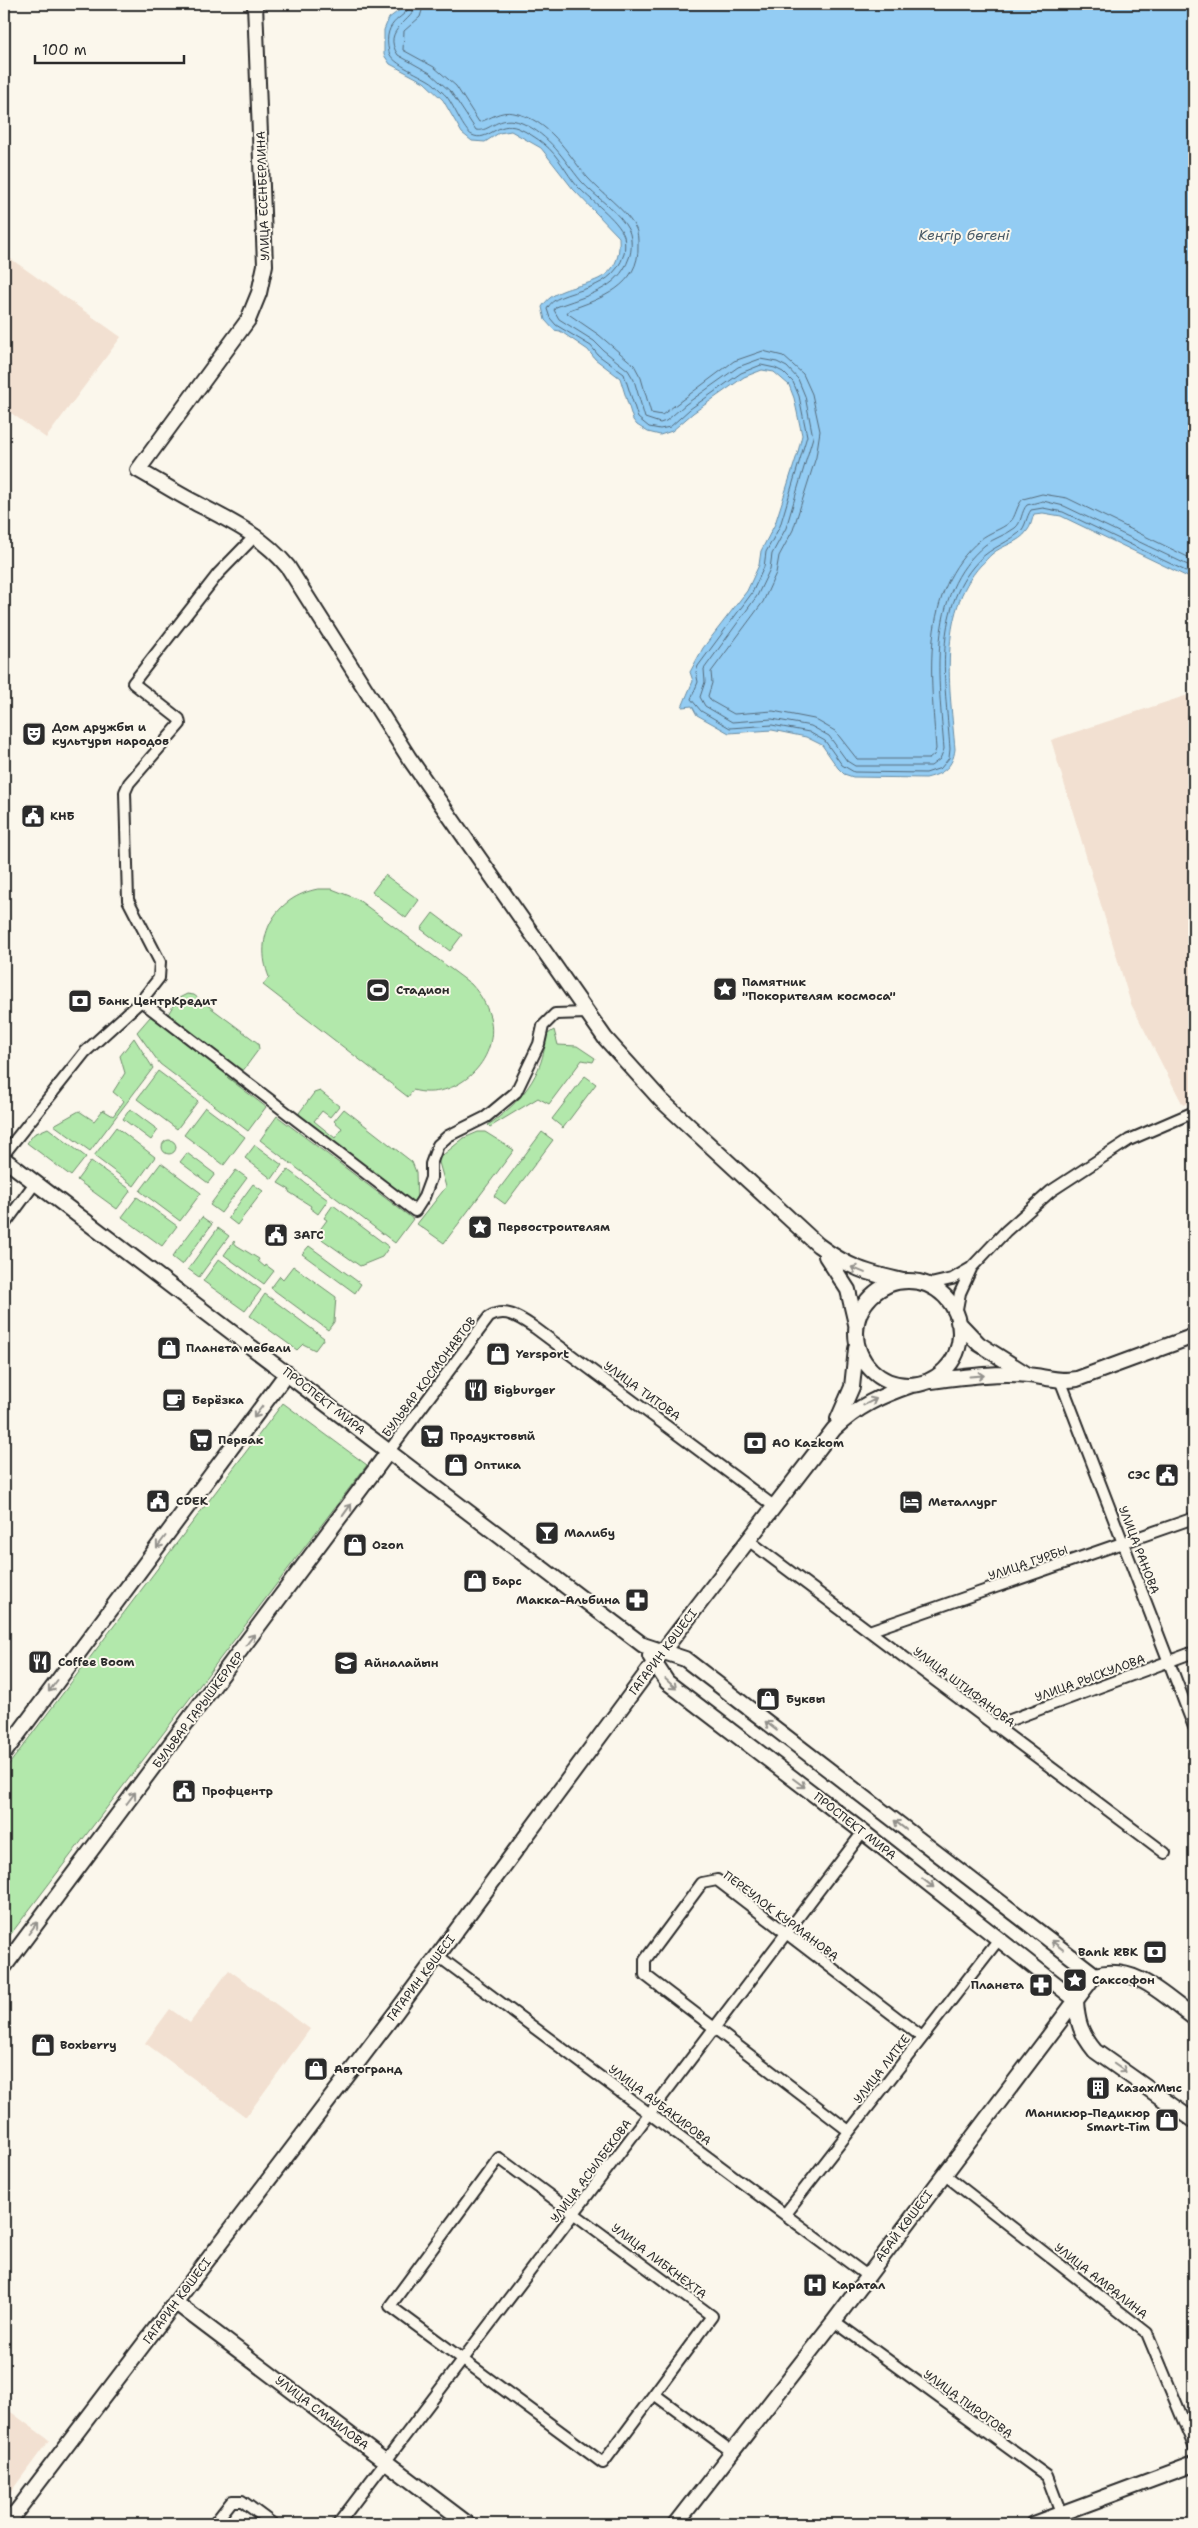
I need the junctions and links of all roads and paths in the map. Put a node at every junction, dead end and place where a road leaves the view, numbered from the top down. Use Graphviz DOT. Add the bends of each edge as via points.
graph roads {
  1 [pos="256,4"];
  2 [pos="256,535"];
  3 [pos="141,1001"];
  4 [pos="587,1013"];
  5 [pos="1194,1112"];
  6 [pos="4,1154"];
  7 [pos="4,1159"];
  8 [pos="35,1183"];
  9 [pos="4,1225"];
  10 [pos="818,1245"];
  11 [pos="972,1268"];
  12 [pos="903,1281"];
  13 [pos="926,1284"];
  14 [pos="489,1317"];
  15 [pos="958,1318"];
  16 [pos="856,1324"];
  17 [pos="1194,1336"];
  18 [pos="856,1343"];
  19 [pos="287,1373"];
  20 [pos="1029,1375"];
  21 [pos="928,1381"];
  22 [pos="1061,1382"];
  23 [pos="912,1385"];
  24 [pos="834,1429"];
  25 [pos="390,1451"];
  26 [pos="775,1507"];
  27 [pos="1194,1518"];
  28 [pos="748,1540"];
  29 [pos="1122,1544"];
  30 [pos="869,1631"];
  31 [pos="1194,1652"];
  32 [pos="659,1657"];
  33 [pos="1168,1662"];
  34 [pos="994,1726"];
  35 [pos="1194,1727"];
  36 [pos="4,1753"];
  37 [pos="863,1832"];
  38 [pos="1166,1853"];
  39 [pos="785,1934"];
  40 [pos="999,1939"];
  41 [pos="438,1956"];
  42 [pos="4,1967"];
  43 [pos="1095,1975"];
  44 [pos="1076,2000"];
  45 [pos="1194,2018"];
  46 [pos="714,2028"];
  47 [pos="922,2037"];
  48 [pos="650,2114"];
  49 [pos="1194,2121"];
  50 [pos="849,2132"];
  51 [pos="944,2174"];
  52 [pos="574,2214"];
  53 [pos="786,2214"];
  54 [pos="866,2275"];
  55 [pos="176,2303"];
  56 [pos="834,2321"];
  57 [pos="463,2360"];
  58 [pos="654,2394"];
  59 [pos="1194,2446"];
  60 [pos="731,2451"];
  61 [pos="385,2461"];
  62 [pos="1194,2464"];
  63 [pos="1063,2519"];
  64 [pos="7,2524"];
  65 [pos="214,2524"];
  66 [pos="273,2524"];
  67 [pos="338,2524"];
  68 [pos="468,2524"];
  69 [pos="676,2524"];
  70 [pos="1033,2524"];
  1 -- 2 [label="street, УЛИЦА ЕСЕНБЕРЛИНА" via="265,265 259,293 248,320 138,470"];
  2 -- 3 [label="street" via="218,574 133,683 180,724 129,783 125,792 128,900 160,962 159,978"];
  2 -- 4 [label="street" via="275,550 288,567 408,758"];
  3 -- 4 [label="street" via="415,1211 431,1178 431,1164 438,1145 448,1136 486,1117 516,1092 539,1044 543,1026 555,1014"];
  3 -- 6 [label="street" via="85,1052"];
  4 -- 10 [label="street" via="661,1100"];
  5 -- 11 [label="street" via="1129,1140 1051,1191 1006,1231"];
  7 -- 8 [label="street, ПРОСПЕКТ МИРА"];
  8 -- 9 [label="street"];
  8 -- 19 [label="street, ПРОСПЕКТ МИРА"];
  12 -- 10 [label="street, one-way" via="865,1273 836,1259"];
  10 -- 16 [label="street" via="848,1290"];
  11 -- 13 [label="street" via="952,1279"];
  11 -- 15 [label="street" via="960,1293"];
  12 -- 13 [label="street"];
  12 -- 16 [label="street" via="882,1288 873,1295"];
  13 -- 15 [label="street" via="946,1298"];
  14 -- 25 [label="street, БУЛЬВАР КОСМОНАВТОВ"];
  14 -- 26 [label="street, УЛИЦА ТИТОВА" via="504,1312 535,1328"];
  15 -- 20 [label="street" via="979,1344"];
  15 -- 21 [label="street" via="960,1338 955,1356 944,1371"];
  16 -- 18 [label="street"];
  17 -- 22 [label="street" via="1077,1380"];
  18 -- 23 [label="street" via="864,1362 880,1378"];
  18 -- 24 [label="street" via="852,1387"];
  19 -- 25 [label="street, ПРОСПЕКТ МИРА"];
  19 -- 36 [label="street, one-way"];
  21 -- 20 [label="street, one-way"];
  20 -- 22 [label="street"];
  21 -- 23 [label="street"];
  22 -- 29 [label="street, УЛИЦА РАНОВА"];
  24 -- 23 [label="street, one-way" via="853,1411"];
  24 -- 26 [label="street, ГАГАРИН КӨШЕСІ"];
  25 -- 32 [label="street, ПРОСПЕКТ МИРА"];
  42 -- 25 [label="street, БУЛЬВАР ГАРЫШКЕРЛЕР, one-way"];
  26 -- 28 [label="street, ГАГАРИН КӨШЕСІ"];
  27 -- 29 [label="street, УЛИЦА ГУРБЫ"];
  28 -- 30 [label="street, УЛИЦА ШТИФАНОВА"];
  28 -- 32 [label="street, ГАГАРИН КӨШЕСІ"];
  29 -- 30 [label="street, УЛИЦА ГУРБЫ"];
  29 -- 33 [label="street, УЛИЦА РАНОВА"];
  30 -- 34 [label="street, УЛИЦА ШТИФАНОВА"];
  31 -- 33 [label="street, УЛИЦА РЫСКУЛОВА"];
  32 -- 37 [label="street, ПРОСПЕКТ МИРА, one-way" via="666,1682"];
  32 -- 41 [label="street, ГАГАРИН КӨШЕСІ"];
  43 -- 32 [label="street, ПРОСПЕКТ МИРА, one-way" via="685,1659"];
  33 -- 34 [label="street, УЛИЦА РЫСКУЛОВА"];
  33 -- 35 [label="street, УЛИЦА РАНОВА"];
  34 -- 38 [label="street, УЛИЦА ШТИФАНОВА"];
  37 -- 39 [label="street, УЛИЦА АСЫЛБЕКОВА"];
  37 -- 40 [label="street, ПРОСПЕКТ МИРА, one-way"];
  39 -- 46 [label="street, УЛИЦА АСЫЛБЕКОВА"];
  39 -- 46 [label="street, ПЕРЕУЛОК КУРМАНОВА" via="717,1880 702,1883 645,1960 645,1975"];
  39 -- 47 [label="street, ПЕРЕУЛОК КУРМАНОВА"];
  40 -- 44 [label="street, ПРОСПЕКТ МИРА"];
  40 -- 47 [label="street, УЛИЦА ЛИТКЕ"];
  41 -- 48 [label="street, УЛИЦА АУБАКИРОВА"];
  41 -- 55 [label="street, ГАГАРИН КӨШЕСІ"];
  43 -- 44 [label="street, АБАЙ КӨШЕСІ"];
  43 -- 45 [label="street" via="1108,1972 1132,1974"];
  44 -- 49 [label="street, one-way" via="1077,2020 1083,2036 1095,2051"];
  44 -- 51 [label="street, АБАЙ КӨШЕСІ"];
  46 -- 48 [label="street, УЛИЦА АСЫЛБЕКОВА"];
  46 -- 50 [label="street, ПЕРЕУЛОК КУРМАНОВА"];
  47 -- 50 [label="street, УЛИЦА ЛИТКЕ"];
  48 -- 52 [label="street, УЛИЦА АСЫЛБЕКОВА"];
  48 -- 53 [label="street, УЛИЦА АУБАКИРОВА"];
  50 -- 53 [label="street, УЛИЦА ЛИТКЕ"];
  51 -- 54 [label="street, АБАЙ КӨШЕСІ"];
  51 -- 59 [label="street, УЛИЦА АМРАЛИНА" via="1147,2333"];
  52 -- 57 [label="street, УЛИЦА АСЫЛБЕКОВА"];
  52 -- 57 [label="street, УЛИЦА ЛИБКНЕХТА" via="499,2158 390,2306"];
  52 -- 58 [label="street, УЛИЦА ЛИБКНЕХТА" via="712,2316"];
  53 -- 54 [label="street, УЛИЦА АУБАКИРОВА"];
  54 -- 56 [label="street, АБАЙ КӨШЕСІ"];
  55 -- 61 [label="street, УЛИЦА СМАИЛОВА"];
  55 -- 64 [label="street, ГАГАРИН КӨШЕСІ"];
  56 -- 60 [label="street, АБАЙ КӨШЕСІ"];
  56 -- 63 [label="street, УЛИЦА ПИРОГОВА" via="1046,2476"];
  57 -- 58 [label="street, УЛИЦА ЛИБКНЕХТА" via="603,2464"];
  57 -- 61 [label="street, УЛИЦА АСЫЛБЕКОВА"];
  58 -- 60 [label="street"];
  60 -- 69 [label="street, АБАЙ КӨШЕСІ"];
  61 -- 67 [label="street, УЛИЦА АСЫЛБЕКОВА"];
  61 -- 68 [label="street, УЛИЦА СМАИЛОВА"];
  62 -- 63 [label="street"];
  63 -- 70 [label="street"];
  65 -- 66 [label="street" via="232,2501 242,2501"];
}
